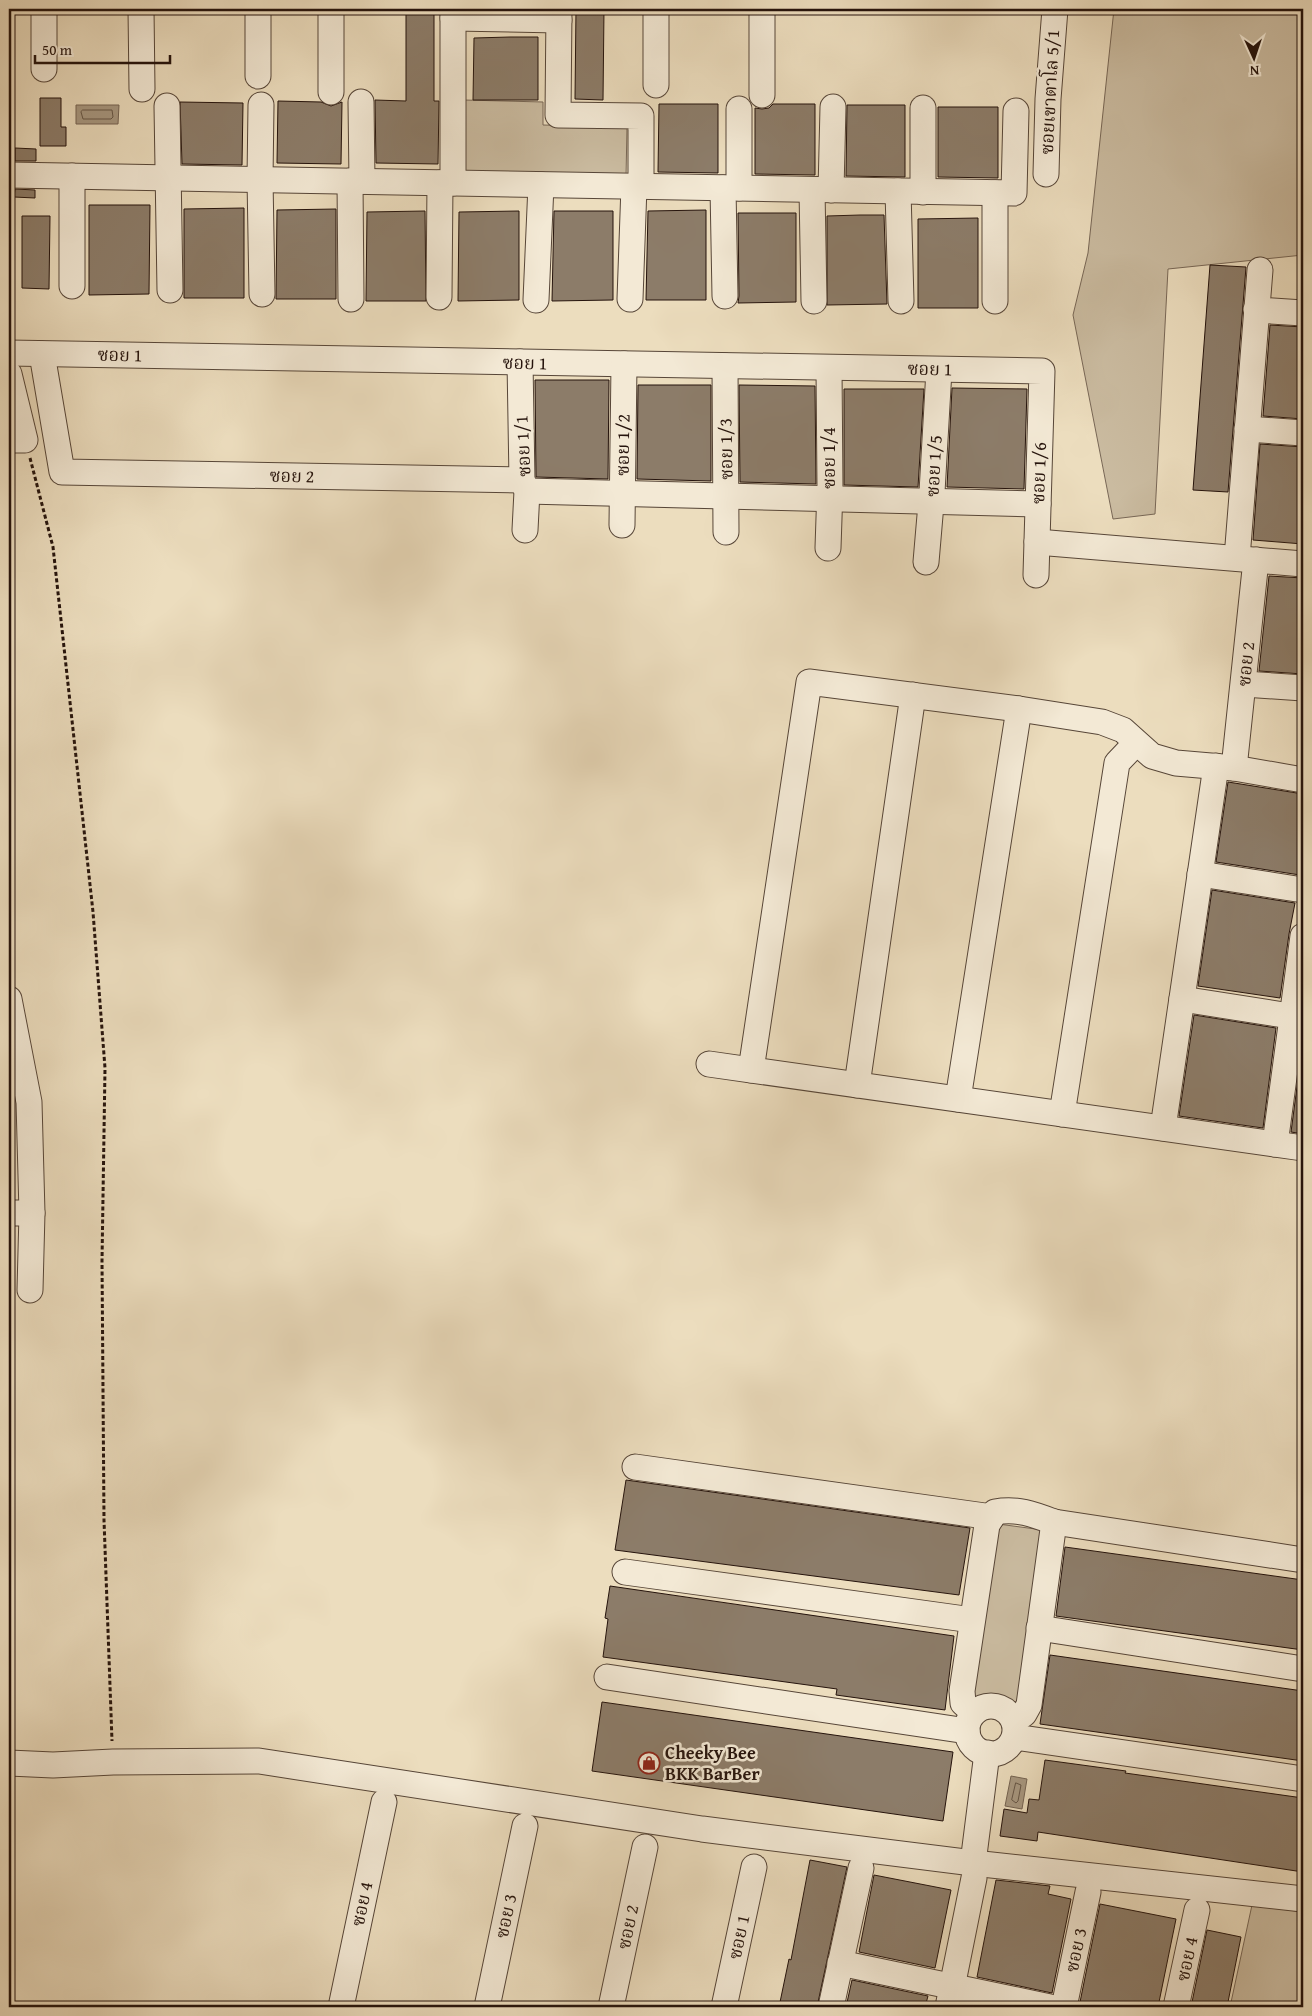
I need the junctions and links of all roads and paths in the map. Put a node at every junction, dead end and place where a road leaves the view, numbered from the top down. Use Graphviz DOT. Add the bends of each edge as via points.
graph roads {
  1 [pos="44,9"];
  2 [pos="141,9"];
  3 [pos="258,9"];
  4 [pos="331,9"];
  5 [pos="656,9"];
  6 [pos="762,9"];
  7 [pos="1055,9"];
  8 [pos="454,13"];
  9 [pos="559,14"];
  10 [pos="44,69"];
  11 [pos="258,76"];
  12 [pos="656,85"];
  13 [pos="142,89"];
  14 [pos="331,92"];
  15 [pos="762,95"];
  16 [pos="361,102"];
  17 [pos="261,105"];
  18 [pos="167,106"];
  19 [pos="833,107"];
  20 [pos="923,108"];
  21 [pos="738,109"];
  22 [pos="1016,111"];
  23 [pos="1046,174"];
  24 [pos="9,175"];
  25 [pos="72,176"];
  26 [pos="168,178"];
  27 [pos="260,179"];
  28 [pos="356,181"];
  29 [pos="447,183"];
  30 [pos="540,184"];
  31 [pos="637,186"];
  32 [pos="731,188"];
  33 [pos="821,190"];
  34 [pos="898,191"];
  35 [pos="922,192"];
  36 [pos="995,193"];
  37 [pos="1260,270"];
  38 [pos="72,286"];
  39 [pos="170,290"];
  40 [pos="262,294"];
  41 [pos="725,296"];
  42 [pos="439,297"];
  43 [pos="351,299"];
  44 [pos="630,299"];
  45 [pos="536,300"];
  46 [pos="995,300"];
  47 [pos="814,301"];
  48 [pos="901,301"];
  49 [pos="1256,310"];
  50 [pos="1303,313"];
  51 [pos="9,353"];
  52 [pos="43,362"];
  53 [pos="520,362"];
  54 [pos="624,364"];
  55 [pos="725,366"];
  56 [pos="829,368"];
  57 [pos="9,370"];
  58 [pos="939,370"];
  59 [pos="1042,371"];
  60 [pos="9,374"];
  61 [pos="1248,429"];
  62 [pos="1303,433"];
  63 [pos="17,440"];
  64 [pos="524,486"];
  65 [pos="623,494"];
  66 [pos="726,496"];
  67 [pos="829,499"];
  68 [pos="932,502"];
  69 [pos="1038,504"];
  70 [pos="622,525"];
  71 [pos="525,530"];
  72 [pos="726,532"];
  73 [pos="1037,542"];
  74 [pos="828,548"];
  75 [pos="1246,559"];
  76 [pos="926,562"];
  77 [pos="1303,564"];
  78 [pos="1036,575"];
  79 [pos="1244,684"];
  80 [pos="1303,688"];
  81 [pos="913,696"];
  82 [pos="1018,709"];
  83 [pos="1136,744"];
  84 [pos="1225,767"];
  85 [pos="1303,780"];
  86 [pos="1200,874"];
  87 [pos="1303,890"];
  88 [pos="1303,936"];
  89 [pos="9,999"];
  90 [pos="1182,999"];
  91 [pos="1298,1017"];
  92 [pos="709,1064"];
  93 [pos="751,1070"];
  94 [pos="856,1085"];
  95 [pos="958,1099"];
  96 [pos="19,1102"];
  97 [pos="1062,1114"];
  98 [pos="1163,1128"];
  99 [pos="1275,1144"];
  100 [pos="1303,1148"];
  101 [pos="21,1213"];
  102 [pos="30,1290"];
  103 [pos="635,1467"];
  104 [pos="992,1517"];
  105 [pos="1054,1522"];
  106 [pos="1303,1560"];
  107 [pos="625,1572"];
  108 [pos="972,1620"];
  109 [pos="1039,1628"];
  110 [pos="1303,1668"];
  111 [pos="607,1677"];
  112 [pos="971,1722"];
  113 [pos="1014,1729"];
  114 [pos="986,1753"];
  115 [pos="113,1762"];
  116 [pos="9,1763"];
  117 [pos="1303,1779"];
  118 [pos="384,1802"];
  119 [pos="525,1826"];
  120 [pos="645,1847"];
  121 [pos="754,1867"];
  122 [pos="861,1868"];
  123 [pos="973,1870"];
  124 [pos="1088,1892"];
  125 [pos="1303,1899"];
  126 [pos="1197,1910"];
  127 [pos="840,1963"];
  128 [pos="950,1997"];
  129 [pos="340,2007"];
  130 [pos="487,2007"];
  131 [pos="610,2007"];
  132 [pos="724,2007"];
  133 [pos="831,2007"];
  134 [pos="1050,2007"];
  135 [pos="1064,2007"];
  136 [pos="1176,2007"];
  1 -- 10 [label="street"];
  2 -- 13 [label="street"];
  3 -- 11 [label="street"];
  4 -- 14 [label="street"];
  5 -- 12 [label="street"];
  6 -- 15 [label="street"];
  7 -- 23 [label="street, ซอยเขาตาโล 5/1"];
  8 -- 9 [label="street"];
  8 -- 29 [label="street"];
  9 -- 31 [label="street" via="558,115 641,116"];
  16 -- 28 [label="street"];
  17 -- 27 [label="street"];
  18 -- 26 [label="street"];
  19 -- 33 [label="street"];
  20 -- 35 [label="street"];
  21 -- 32 [label="street"];
  22 -- 36 [label="street" via="1014,194"];
  24 -- 25 [label="street"];
  25 -- 26 [label="street"];
  25 -- 38 [label="street"];
  26 -- 27 [label="street"];
  26 -- 39 [label="street"];
  27 -- 28 [label="street"];
  27 -- 40 [label="street"];
  28 -- 29 [label="street"];
  28 -- 43 [label="street"];
  29 -- 30 [label="street"];
  29 -- 42 [label="street"];
  30 -- 31 [label="street"];
  30 -- 45 [label="street"];
  31 -- 32 [label="street"];
  31 -- 44 [label="street"];
  32 -- 33 [label="street"];
  32 -- 41 [label="street"];
  33 -- 34 [label="street"];
  33 -- 47 [label="street"];
  34 -- 35 [label="street"];
  34 -- 48 [label="street"];
  35 -- 36 [label="street"];
  36 -- 46 [label="street"];
  37 -- 49 [label="street"];
  49 -- 50 [label="street"];
  49 -- 61 [label="street"];
  51 -- 52 [label="street, ซอย 1"];
  52 -- 53 [label="street, ซอย 1"];
  52 -- 57 [label="street, ซอย 1"];
  52 -- 64 [label="street, ซอย 2" via="62,472"];
  53 -- 54 [label="street, ซอย 1"];
  53 -- 64 [label="street, ซอย 1/1"];
  54 -- 55 [label="street, ซอย 1"];
  54 -- 65 [label="street, ซอย 1/2"];
  55 -- 56 [label="street, ซอย 1"];
  55 -- 66 [label="street, ซอย 1/3"];
  56 -- 58 [label="street, ซอย 1"];
  56 -- 67 [label="street, ซอย 1/4"];
  58 -- 59 [label="street, ซอย 1"];
  58 -- 68 [label="street, ซอย 1/5"];
  59 -- 69 [label="street, ซอย 1/6"];
  60 -- 63 [label="street"];
  61 -- 62 [label="street"];
  61 -- 75 [label="street"];
  63 -- 115 [label="path" via="53,547 93,912 105,1068 102,1261 104,1520"];
  64 -- 65 [label="street, ซอย 2"];
  64 -- 71 [label="street, ซอย 1/1"];
  65 -- 66 [label="street, ซอย 2"];
  65 -- 70 [label="street, ซอย 1/2"];
  66 -- 67 [label="street, ซอย 2"];
  66 -- 72 [label="street, ซอย 1/3"];
  67 -- 68 [label="street, ซอย 2"];
  67 -- 74 [label="street, ซอย 1/4"];
  68 -- 69 [label="street, ซอย 2"];
  68 -- 76 [label="street, ซอย 1/5"];
  69 -- 73 [label="street, ซอย 1/6"];
  73 -- 75 [label="street"];
  73 -- 78 [label="street, ซอย 1/6"];
  75 -- 77 [label="street"];
  75 -- 79 [label="street, ซอย 2"];
  79 -- 80 [label="street"];
  79 -- 84 [label="street, ซอย 2"];
  81 -- 82 [label="street"];
  81 -- 93 [label="street" via="809,682"];
  81 -- 94 [label="street"];
  82 -- 83 [label="street" via="1102,722 1123,730"];
  82 -- 95 [label="street"];
  83 -- 84 [label="street" via="1152,756 1176,763"];
  83 -- 97 [label="street" via="1117,763"];
  84 -- 85 [label="street"];
  84 -- 86 [label="street, ซอย 2"];
  86 -- 87 [label="street"];
  86 -- 90 [label="street, ซอย 2"];
  88 -- 91 [label="street"];
  89 -- 96 [label="street"];
  90 -- 91 [label="street"];
  90 -- 98 [label="street, ซอย 2"];
  91 -- 99 [label="street"];
  92 -- 93 [label="street"];
  93 -- 94 [label="street"];
  94 -- 95 [label="street"];
  95 -- 97 [label="street"];
  96 -- 101 [label="street"];
  97 -- 98 [label="street"];
  98 -- 99 [label="street"];
  99 -- 100 [label="street"];
  101 -- 102 [label="street"];
  103 -- 104 [label="street"];
  104 -- 105 [label="street" via="995,1512 1008,1510 1029,1512"];
  104 -- 108 [label="street" via="987,1525"];
  105 -- 106 [label="street"];
  105 -- 109 [label="street"];
  107 -- 108 [label="street"];
  108 -- 112 [label="street" via="962,1691"];
  109 -- 110 [label="street"];
  109 -- 113 [label="street" via="1029,1705"];
  111 -- 112 [label="street"];
  112 -- 113 [label="street" via="981,1708 996,1706 1010,1714"];
  112 -- 114 [label="street" via="970,1742"];
  113 -- 114 [label="street" via="1006,1750"];
  113 -- 117 [label="street"];
  114 -- 123 [label="street"];
  115 -- 116 [label="street"];
  115 -- 123 [label="street" via="259,1761"];
  118 -- 129 [label="street, ซอย 4"];
  119 -- 130 [label="street, ซอย 3"];
  120 -- 131 [label="street, ซอย 2"];
  121 -- 132 [label="street, ซอย 1"];
  122 -- 127 [label="street"];
  123 -- 125 [label="street"];
  123 -- 128 [label="street"];
  124 -- 135 [label="street, ซอย 3"];
  126 -- 136 [label="street, ซอย 4"];
  127 -- 128 [label="street"];
  127 -- 133 [label="street"];
  128 -- 134 [label="street"];
}
